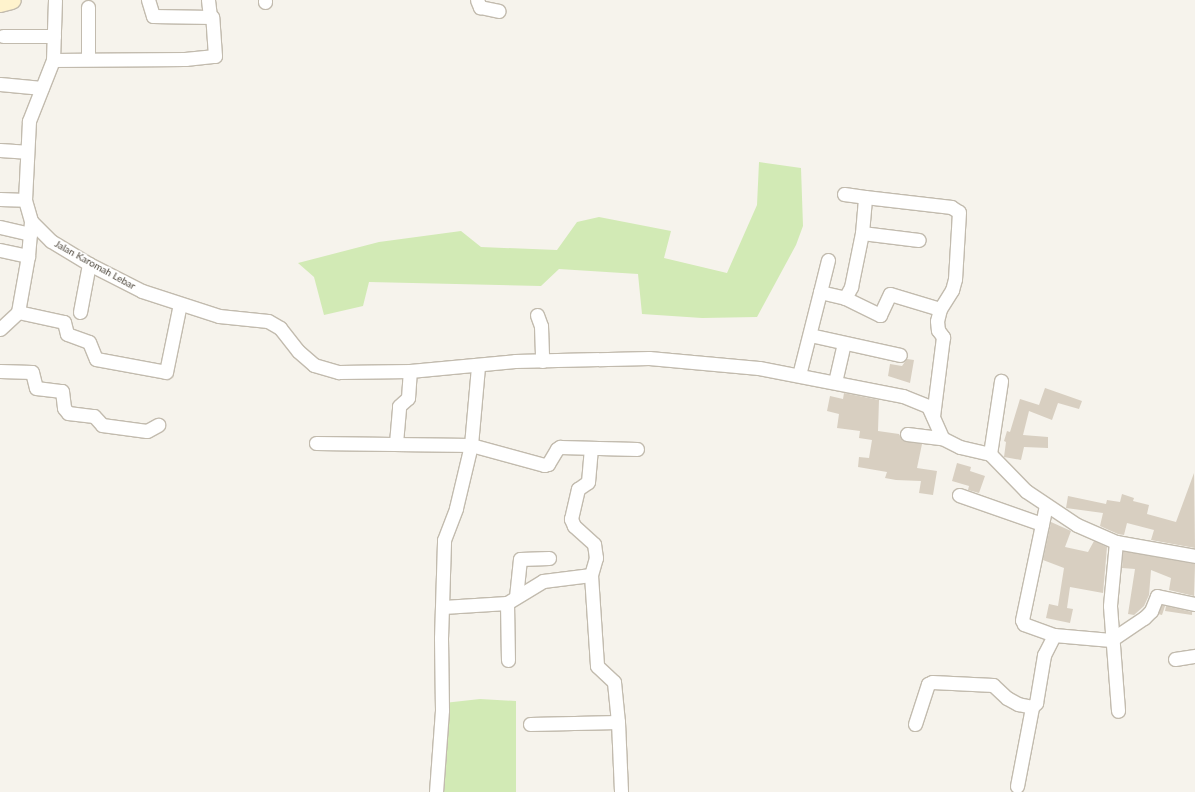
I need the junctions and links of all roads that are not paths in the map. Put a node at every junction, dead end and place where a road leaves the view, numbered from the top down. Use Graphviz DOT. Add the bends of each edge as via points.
graph roads {
  1 [pos="12,0"];
  2 [pos="55,0"];
  3 [pos="148,0"];
  4 [pos="208,0"];
  5 [pos="477,0"];
  6 [pos="0,3"];
  7 [pos="88,7"];
  8 [pos="499,10"];
  9 [pos="210,17"];
  10 [pos="3,36"];
  11 [pos="54,36"];
  12 [pos="88,59"];
  13 [pos="53,60"];
  14 [pos="0,84"];
  15 [pos="42,88"];
  16 [pos="0,150"];
  17 [pos="26,152"];
  18 [pos="844,194"];
  19 [pos="866,197"];
  20 [pos="0,199"];
  21 [pos="25,200"];
  22 [pos="0,227"];
  23 [pos="30,228"];
  24 [pos="862,232"];
  25 [pos="919,240"];
  26 [pos="0,250"];
  27 [pos="28,256"];
  28 [pos="828,260"];
  29 [pos="89,264"];
  30 [pos="820,292"];
  31 [pos="845,298"];
  32 [pos="178,304"];
  33 [pos="940,309"];
  34 [pos="18,312"];
  35 [pos="80,312"];
  36 [pos="537,315"];
  37 [pos="0,329"];
  38 [pos="810,335"];
  39 [pos="844,343"];
  40 [pos="900,355"];
  41 [pos="542,361"];
  42 [pos="478,366"];
  43 [pos="0,371"];
  44 [pos="410,371"];
  45 [pos="800,374"];
  46 [pos="835,382"];
  47 [pos="1001,382"];
  48 [pos="933,416"];
  49 [pos="158,425"];
  50 [pos="907,434"];
  51 [pos="942,438"];
  52 [pos="316,443"];
  53 [pos="396,443"];
  54 [pos="471,445"];
  55 [pos="591,448"];
  56 [pos="637,449"];
  57 [pos="990,454"];
  58 [pos="958,495"];
  59 [pos="1046,505"];
  60 [pos="1042,524"];
  61 [pos="1116,542"];
  62 [pos="1195,556"];
  63 [pos="549,558"];
  64 [pos="591,575"];
  65 [pos="511,600"];
  66 [pos="1195,604"];
  67 [pos="444,607"];
  68 [pos="1054,635"];
  69 [pos="1111,640"];
  70 [pos="1195,656"];
  71 [pos="1175,659"];
  72 [pos="508,660"];
  73 [pos="1032,707"];
  74 [pos="1118,711"];
  75 [pos="618,722"];
  76 [pos="530,724"];
  77 [pos="915,724"];
  78 [pos="1017,786"];
  79 [pos="436,792"];
  80 [pos="621,792"];
  1 -- 6 [label="street"];
  2 -- 11 [label="street"];
  3 -- 9 [label="street" via="153,16"];
  4 -- 9 [label="street"];
  5 -- 8 [label="street" via="480,7"];
  7 -- 12 [label="street"];
  9 -- 12 [label="street" via="214,21 216,53 213,58"];
  10 -- 11 [label="street"];
  11 -- 13 [label="street"];
  12 -- 13 [label="street"];
  13 -- 15 [label="street"];
  14 -- 15 [label="street"];
  15 -- 17 [label="street" via="32,109"];
  16 -- 17 [label="street"];
  17 -- 21 [label="street"];
  18 -- 19 [label="street"];
  19 -- 24 [label="street"];
  19 -- 33 [label="street" via="951,207 958,212 955,279 952,290"];
  20 -- 21 [label="street"];
  21 -- 23 [label="street"];
  22 -- 23 [label="street"];
  23 -- 27 [label="street"];
  23 -- 29 [label="street, Jalan Karomah Lebar"];
  24 -- 25 [label="street"];
  24 -- 31 [label="street" via="851,287"];
  26 -- 27 [label="street"];
  27 -- 34 [label="street"];
  28 -- 30 [label="street"];
  29 -- 32 [label="street, Jalan Karomah Lebar" via="142,291"];
  29 -- 35 [label="street"];
  30 -- 31 [label="street"];
  30 -- 38 [label="street"];
  31 -- 33 [label="street" via="880,315 890,294"];
  32 -- 34 [label="street" via="166,372 96,359 89,342 67,334 64,322"];
  32 -- 44 [label="street, Jalan Karomah Lebar" via="219,316 268,322 280,328 298,351 314,365 353,373"];
  33 -- 48 [label="street" via="936,321 943,336"];
  34 -- 37 [label="street"];
  36 -- 41 [label="street" via="542,331"];
  38 -- 39 [label="street"];
  38 -- 45 [label="street"];
  39 -- 40 [label="street"];
  39 -- 46 [label="street"];
  41 -- 42 [label="street, Jalan Karomah Lebar"];
  41 -- 45 [label="street, Jalan Karomah Lebar" via="649,358"];
  42 -- 44 [label="street, Jalan Karomah Lebar"];
  42 -- 54 [label="street"];
  43 -- 49 [label="street" via="32,372 36,388 62,391 64,408 68,413 94,416 102,426 147,431"];
  44 -- 53 [label="street" via="408,398 399,406"];
  45 -- 46 [label="street, Jalan Karomah Lebar"];
  46 -- 48 [label="street, Jalan Karomah Lebar" via="915,399 926,404"];
  47 -- 57 [label="street"];
  48 -- 51 [label="street"];
  50 -- 51 [label="street"];
  51 -- 57 [label="street" via="960,447"];
  52 -- 53 [label="street"];
  53 -- 54 [label="street"];
  54 -- 55 [label="street" via="544,465 548,464 558,447"];
  54 -- 67 [label="street" via="456,508 444,540"];
  55 -- 56 [label="street"];
  55 -- 64 [label="street" via="588,482 578,489 571,519 574,526 594,544 596,558"];
  57 -- 59 [label="street" via="1026,491"];
  58 -- 60 [label="street"];
  59 -- 60 [label="street"];
  59 -- 61 [label="street" via="1078,525"];
  60 -- 68 [label="street" via="1022,620 1024,624"];
  61 -- 62 [label="street"];
  61 -- 69 [label="street" via="1110,606"];
  63 -- 65 [label="street" via="520,559"];
  64 -- 65 [label="street" via="543,581"];
  64 -- 75 [label="street" via="597,666 614,682"];
  65 -- 67 [label="street"];
  65 -- 72 [label="street"];
  66 -- 69 [label="street" via="1159,595 1144,618"];
  67 -- 79 [label="street" via="441,638 442,710"];
  68 -- 69 [label="street"];
  68 -- 73 [label="street" via="1044,655 1039,691 1036,703"];
  69 -- 74 [label="street"];
  70 -- 71 [label="street"];
  73 -- 77 [label="street" via="1007,698 993,686 932,682 928,684"];
  73 -- 78 [label="street"];
  75 -- 76 [label="street"];
  75 -- 80 [label="street"];
}
